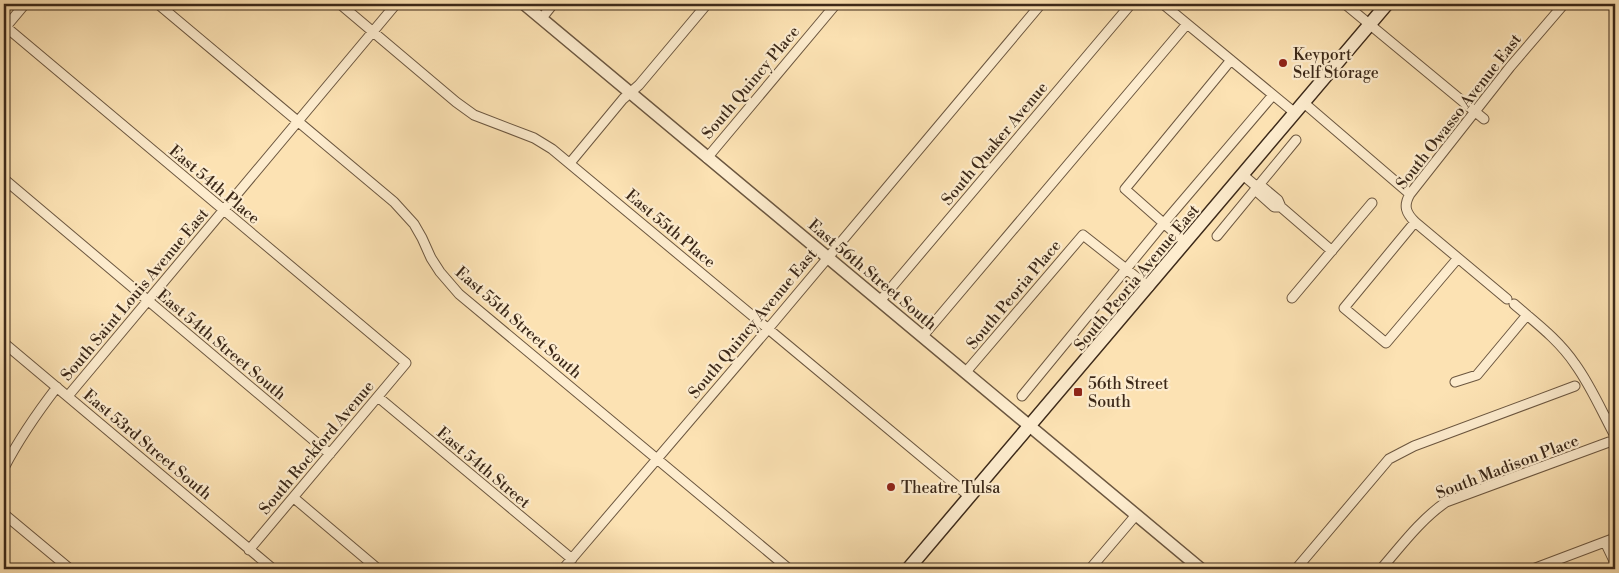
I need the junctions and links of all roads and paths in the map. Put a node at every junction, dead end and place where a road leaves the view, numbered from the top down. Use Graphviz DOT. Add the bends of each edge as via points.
graph roads {
  1 [pos="25,4"];
  2 [pos="158,4"];
  3 [pos="340,4"];
  4 [pos="396,4"];
  5 [pos="524,4"];
  6 [pos="553,4"];
  7 [pos="707,4"];
  8 [pos="836,4"];
  9 [pos="1041,4"];
  10 [pos="1131,4"];
  11 [pos="1163,4"];
  12 [pos="1346,4"];
  13 [pos="1387,4"];
  14 [pos="1564,4"];
  15 [pos="542,18"];
  16 [pos="1187,24"];
  17 [pos="1370,24"];
  18 [pos="5,28"];
  19 [pos="373,32"];
  20 [pos="1231,60"];
  21 [pos="630,93"];
  22 [pos="1273,95"];
  23 [pos="1299,108"];
  24 [pos="1475,112"];
  25 [pos="1484,119"];
  26 [pos="298,122"];
  27 [pos="1296,140"];
  28 [pos="707,158"];
  29 [pos="570,163"];
  30 [pos="1243,175"];
  31 [pos="4,179"];
  32 [pos="1257,187"];
  33 [pos="1410,194"];
  34 [pos="1372,203"];
  35 [pos="223,210"];
  36 [pos="1415,222"];
  37 [pos="1163,224"];
  38 [pos="1217,236"];
  39 [pos="1186,243"];
  40 [pos="1332,251"];
  41 [pos="827,257"];
  42 [pos="1458,258"];
  43 [pos="1127,269"];
  44 [pos="1149,287"];
  45 [pos="1292,298"];
  46 [pos="147,301"];
  47 [pos="880,301"];
  48 [pos="1527,315"];
  49 [pos="768,329"];
  50 [pos="922,336"];
  51 [pos="4,343"];
  52 [pos="406,363"];
  53 [pos="966,373"];
  54 [pos="1454,382"];
  55 [pos="1575,386"];
  56 [pos="57,388"];
  57 [pos="68,396"];
  58 [pos="1022,396"];
  59 [pos="378,398"];
  60 [pos="1615,415"];
  61 [pos="1606,420"];
  62 [pos="1030,426"];
  63 [pos="1612,439"];
  64 [pos="330,454"];
  65 [pos="657,459"];
  66 [pos="4,468"];
  67 [pos="969,496"];
  68 [pos="294,498"];
  69 [pos="4,514"];
  70 [pos="1136,515"];
  71 [pos="1615,538"];
  72 [pos="1605,542"];
  73 [pos="249,550"];
  74 [pos="572,559"];
  75 [pos="1615,563"];
  76 [pos="70,569"];
  77 [pos="273,569"];
  78 [pos="378,569"];
  79 [pos="563,569"];
  80 [pos="789,569"];
  81 [pos="908,569"];
  82 [pos="1090,569"];
  83 [pos="1201,569"];
  84 [pos="1296,569"];
  85 [pos="1381,569"];
  86 [pos="1533,569"];
  1 -- 18 [label="street"];
  2 -- 26 [label="street, East 55th Street South"];
  3 -- 19 [label="street, East 55th Place"];
  4 -- 19 [label="street, South Saint Louis Avenue East"];
  5 -- 15 [label="street, East 56th Street South"];
  6 -- 15 [label="street"];
  7 -- 21 [label="street"];
  8 -- 28 [label="street, South Quincy Place"];
  9 -- 41 [label="street, South Quincy Avenue East"];
  10 -- 47 [label="street, South Quaker Avenue"];
  11 -- 16 [label="street"];
  12 -- 17 [label="street"];
  13 -- 17 [label="main road, South Peoria Avenue East"];
  14 -- 24 [label="street, South Owasso Avenue East"];
  15 -- 21 [label="street, East 56th Street South"];
  16 -- 20 [label="street"];
  16 -- 50 [label="street"];
  17 -- 23 [label="main road, South Peoria Avenue East"];
  17 -- 24 [label="street"];
  18 -- 35 [label="street, East 54th Place"];
  19 -- 26 [label="street, South Saint Louis Avenue East"];
  19 -- 29 [label="street, East 55th Place" via="474,115 534,138"];
  20 -- 22 [label="street"];
  20 -- 37 [label="street" via="1125,189"];
  21 -- 28 [label="street, East 56th Street South"];
  21 -- 29 [label="street"];
  22 -- 23 [label="street"];
  22 -- 37 [label="street, South Peoria Avenue East"];
  23 -- 30 [label="main road, South Peoria Avenue East"];
  23 -- 33 [label="street"];
  24 -- 25 [label="street"];
  24 -- 33 [label="street, South Owasso Avenue East"];
  26 -- 35 [label="street, South Saint Louis Avenue East"];
  26 -- 65 [label="street, East 55th Street South" via="406,214 440,272 459,294"];
  27 -- 32 [label="street"];
  28 -- 41 [label="street, East 56th Street South"];
  29 -- 49 [label="street, East 55th Place"];
  30 -- 32 [label="street"];
  30 -- 39 [label="main road, South Peoria Avenue East"];
  31 -- 46 [label="street, East 54th Street South"];
  32 -- 38 [label="street"];
  32 -- 40 [label="street" via="1274,207 1281,207"];
  33 -- 36 [label="street, South Owasso Avenue East" via="1406,208"];
  34 -- 40 [label="street"];
  35 -- 46 [label="street, South Saint Louis Avenue East"];
  35 -- 52 [label="street, East 54th Place"];
  36 -- 42 [label="street"];
  36 -- 42 [label="street" via="1344,308 1386,343"];
  37 -- 39 [label="street"];
  37 -- 43 [label="street, South Peoria Avenue East"];
  39 -- 44 [label="main road, South Peoria Avenue East"];
  40 -- 45 [label="street"];
  41 -- 47 [label="street, East 56th Street South"];
  41 -- 49 [label="street, South Quincy Avenue East"];
  42 -- 48 [label="street"];
  43 -- 44 [label="street"];
  43 -- 53 [label="street, South Peoria Place" via="1083,235"];
  43 -- 58 [label="street, South Peoria Avenue East"];
  44 -- 62 [label="main road, South Peoria Avenue East"];
  46 -- 57 [label="street, South Saint Louis Avenue East"];
  46 -- 64 [label="street, East 54th Street South"];
  47 -- 50 [label="street, East 56th Street South"];
  48 -- 54 [label="street" via="1477,375"];
  48 -- 61 [label="street" via="1558,343 1575,364"];
  49 -- 65 [label="street, South Quincy Avenue East"];
  49 -- 67 [label="street, East 55th Place"];
  50 -- 53 [label="street, East 56th Street South"];
  51 -- 56 [label="street, East 53rd Street South"];
  52 -- 59 [label="street, South Rockford Avenue"];
  53 -- 62 [label="street, East 56th Street South"];
  55 -- 84 [label="street" via="1394,456"];
  56 -- 57 [label="street, East 53rd Street South"];
  56 -- 66 [label="street, South Saint Louis Avenue East" via="29,424"];
  57 -- 73 [label="street, East 53rd Street South"];
  59 -- 64 [label="street, South Rockford Avenue"];
  59 -- 74 [label="street, East 54th Street"];
  60 -- 61 [label="street"];
  61 -- 63 [label="street"];
  62 -- 67 [label="main road, South Peoria Avenue East"];
  62 -- 70 [label="street, East 56th Street South"];
  63 -- 85 [label="street, South Madison Place" via="1446,502 1422,521"];
  64 -- 68 [label="street, South Rockford Avenue"];
  65 -- 74 [label="street, South Quincy Avenue East"];
  65 -- 80 [label="street, East 55th Street South"];
  67 -- 81 [label="main road, South Peoria Avenue East"];
  68 -- 73 [label="street, South Rockford Avenue"];
  68 -- 78 [label="street"];
  69 -- 76 [label="street"];
  70 -- 82 [label="street"];
  70 -- 83 [label="street, East 56th Street South"];
  71 -- 72 [label="street"];
  72 -- 75 [label="street"];
  72 -- 86 [label="street"];
  73 -- 77 [label="street, East 53rd Street South"];
  74 -- 79 [label="street, South Quincy Avenue East"];
}
